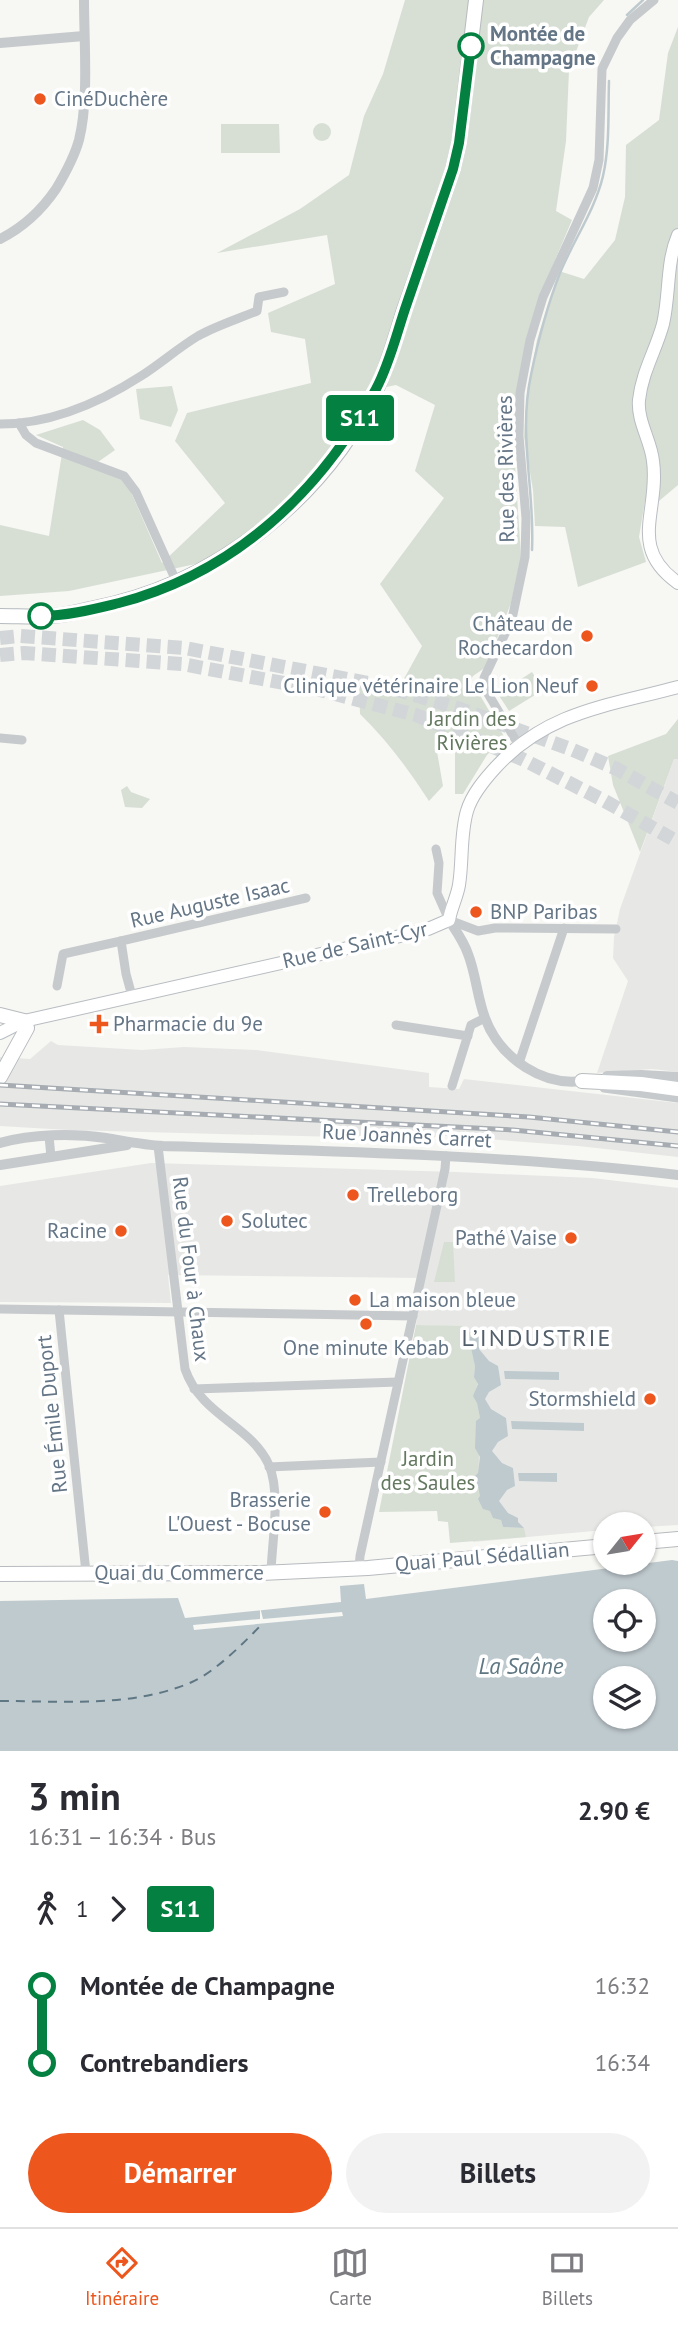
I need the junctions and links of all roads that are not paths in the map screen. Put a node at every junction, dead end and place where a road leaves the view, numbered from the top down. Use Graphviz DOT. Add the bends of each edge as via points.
graph roads {
  1 [pos="84,0"];
  2 [pos="476,0"];
  3 [pos="654,0"];
  4 [pos="84,36"];
  5 [pos="0,43"];
  6 [pos="678,235"];
  7 [pos="0,239"];
  8 [pos="284,292"];
  9 [pos="19,423"];
  10 [pos="0,424"];
  11 [pos="177,583"];
  12 [pos="678,583"];
  13 [pos="0,616"];
  14 [pos="678,687"];
  15 [pos="0,738"];
  16 [pos="22,740"];
  17 [pos="518,744"];
  18 [pos="436,849"];
  19 [pos="306,898"];
  20 [pos="449,920"];
  21 [pos="564,928"];
  22 [pos="616,929"];
  23 [pos="121,941"];
  24 [pos="57,986"];
  25 [pos="132,996"];
  26 [pos="0,1015"];
  27 [pos="485,1018"];
  28 [pos="24,1021"];
  29 [pos="396,1025"];
  30 [pos="0,1033"];
  31 [pos="468,1035"];
  32 [pos="519,1063"];
  33 [pos="0,1077"];
  34 [pos="678,1077"];
  35 [pos="582,1081"];
  36 [pos="452,1086"];
  37 [pos="678,1089"];
  38 [pos="678,1098"];
  39 [pos="0,1136"];
  40 [pos="49,1136"];
  41 [pos="19,1138"];
  42 [pos="0,1143"];
  43 [pos="133,1143"];
  44 [pos="158,1146"];
  45 [pos="446,1156"];
  46 [pos="51,1157"];
  47 [pos="0,1165"];
  48 [pos="678,1175"];
  49 [pos="0,1309"];
  50 [pos="59,1310"];
  51 [pos="178,1312"];
  52 [pos="413,1316"];
  53 [pos="398,1382"];
  54 [pos="194,1389"];
  55 [pos="381,1462"];
  56 [pos="270,1467"];
  57 [pos="678,1539"];
  58 [pos="656,1541"];
  59 [pos="593,1547"];
  60 [pos="359,1568"];
  61 [pos="271,1572"];
  62 [pos="86,1573"];
  63 [pos="0,1574"];
  1 -- 4 [label="street"];
  2 -- 11 [label="main road" via="453,169 377,387 337,453 288,509 233,552"];
  3 -- 17 [label="street, Rue des Rivières" via="630,20 602,69 599,160 593,188 543,297 520,393 525,557 512,619 484,678 484,687"];
  4 -- 5 [label="street"];
  4 -- 7 [label="street" via="83,122 68,169 33,218"];
  6 -- 12 [label="main road" via="663,324 638,403 653,460 647,537 662,572"];
  8 -- 9 [label="street" via="259,297 257,311 199,335 105,397"];
  9 -- 10 [label="street"];
  9 -- 11 [label="street" via="36,443 124,476 136,492"];
  11 -- 13 [label="main road" via="142,597 67,614"];
  14 -- 17 [label="main road, Rue de Saint-Cyr" via="558,720"];
  15 -- 16 [label="street"];
  17 -- 20 [label="main road, Rue de Saint-Cyr" via="482,783 467,809 459,887"];
  18 -- 20 [label="street" via="437,893"];
  19 -- 23 [label="street, Rue Auguste Isaac"];
  20 -- 21 [label="street" via="478,931"];
  20 -- 25 [label="main road, Rue de Saint-Cyr" via="396,937"];
  20 -- 27 [label="street" via="468,953"];
  21 -- 22 [label="street"];
  21 -- 32 [label="street"];
  23 -- 24 [label="street, Rue Auguste Isaac" via="62,954"];
  23 -- 25 [label="street, Rue Auguste Isaac"];
  25 -- 28 [label="main road, Rue de Saint-Cyr"];
  26 -- 28 [label="main road"];
  27 -- 31 [label="street" via="471,1025"];
  27 -- 32 [label="street" via="509,1057"];
  28 -- 30 [label="main road, Rue de Saint-Cyr"];
  28 -- 33 [label="main road" via="24,1035"];
  29 -- 31 [label="street"];
  31 -- 36 [label="street"];
  32 -- 35 [label="street" via="553,1079"];
  34 -- 35 [label="street" via="641,1075"];
  35 -- 37 [label="main road"];
  35 -- 38 [label="street"];
  39 -- 41 [label="street"];
  40 -- 41 [label="street, Rue Joannès Carret"];
  40 -- 43 [label="street, Rue Joannès Carret"];
  40 -- 46 [label="street"];
  41 -- 42 [label="street, Rue Joannès Carret"];
  43 -- 44 [label="street, Rue Joannès Carret"];
  43 -- 46 [label="street, Rue Joannès Carret"];
  44 -- 45 [label="street, Rue Joannès Carret"];
  44 -- 51 [label="street, Rue du Four à Chaux"];
  45 -- 48 [label="street, Rue Joannès Carret"];
  45 -- 52 [label="street"];
  46 -- 47 [label="street, Rue Joannès Carret"];
  49 -- 50 [label="street, Rue Émile Duport"];
  50 -- 51 [label="street"];
  50 -- 62 [label="street, Rue Émile Duport"];
  51 -- 52 [label="street"];
  51 -- 54 [label="street, Rue du Four à Chaux" via="185,1369"];
  52 -- 53 [label="street"];
  53 -- 54 [label="street"];
  53 -- 55 [label="street"];
  54 -- 56 [label="street, Rue du Four à Chaux" via="255,1445"];
  55 -- 56 [label="street"];
  55 -- 60 [label="street"];
  56 -- 61 [label="street" via="275,1488"];
  57 -- 58 [label="main road"];
  59 -- 60 [label="main road, Quai Paul Sédallian"];
  60 -- 61 [label="main road, Quai du Commerce"];
  61 -- 62 [label="main road, Quai du Commerce"];
  62 -- 63 [label="main road, Quai du Commerce"];
}
